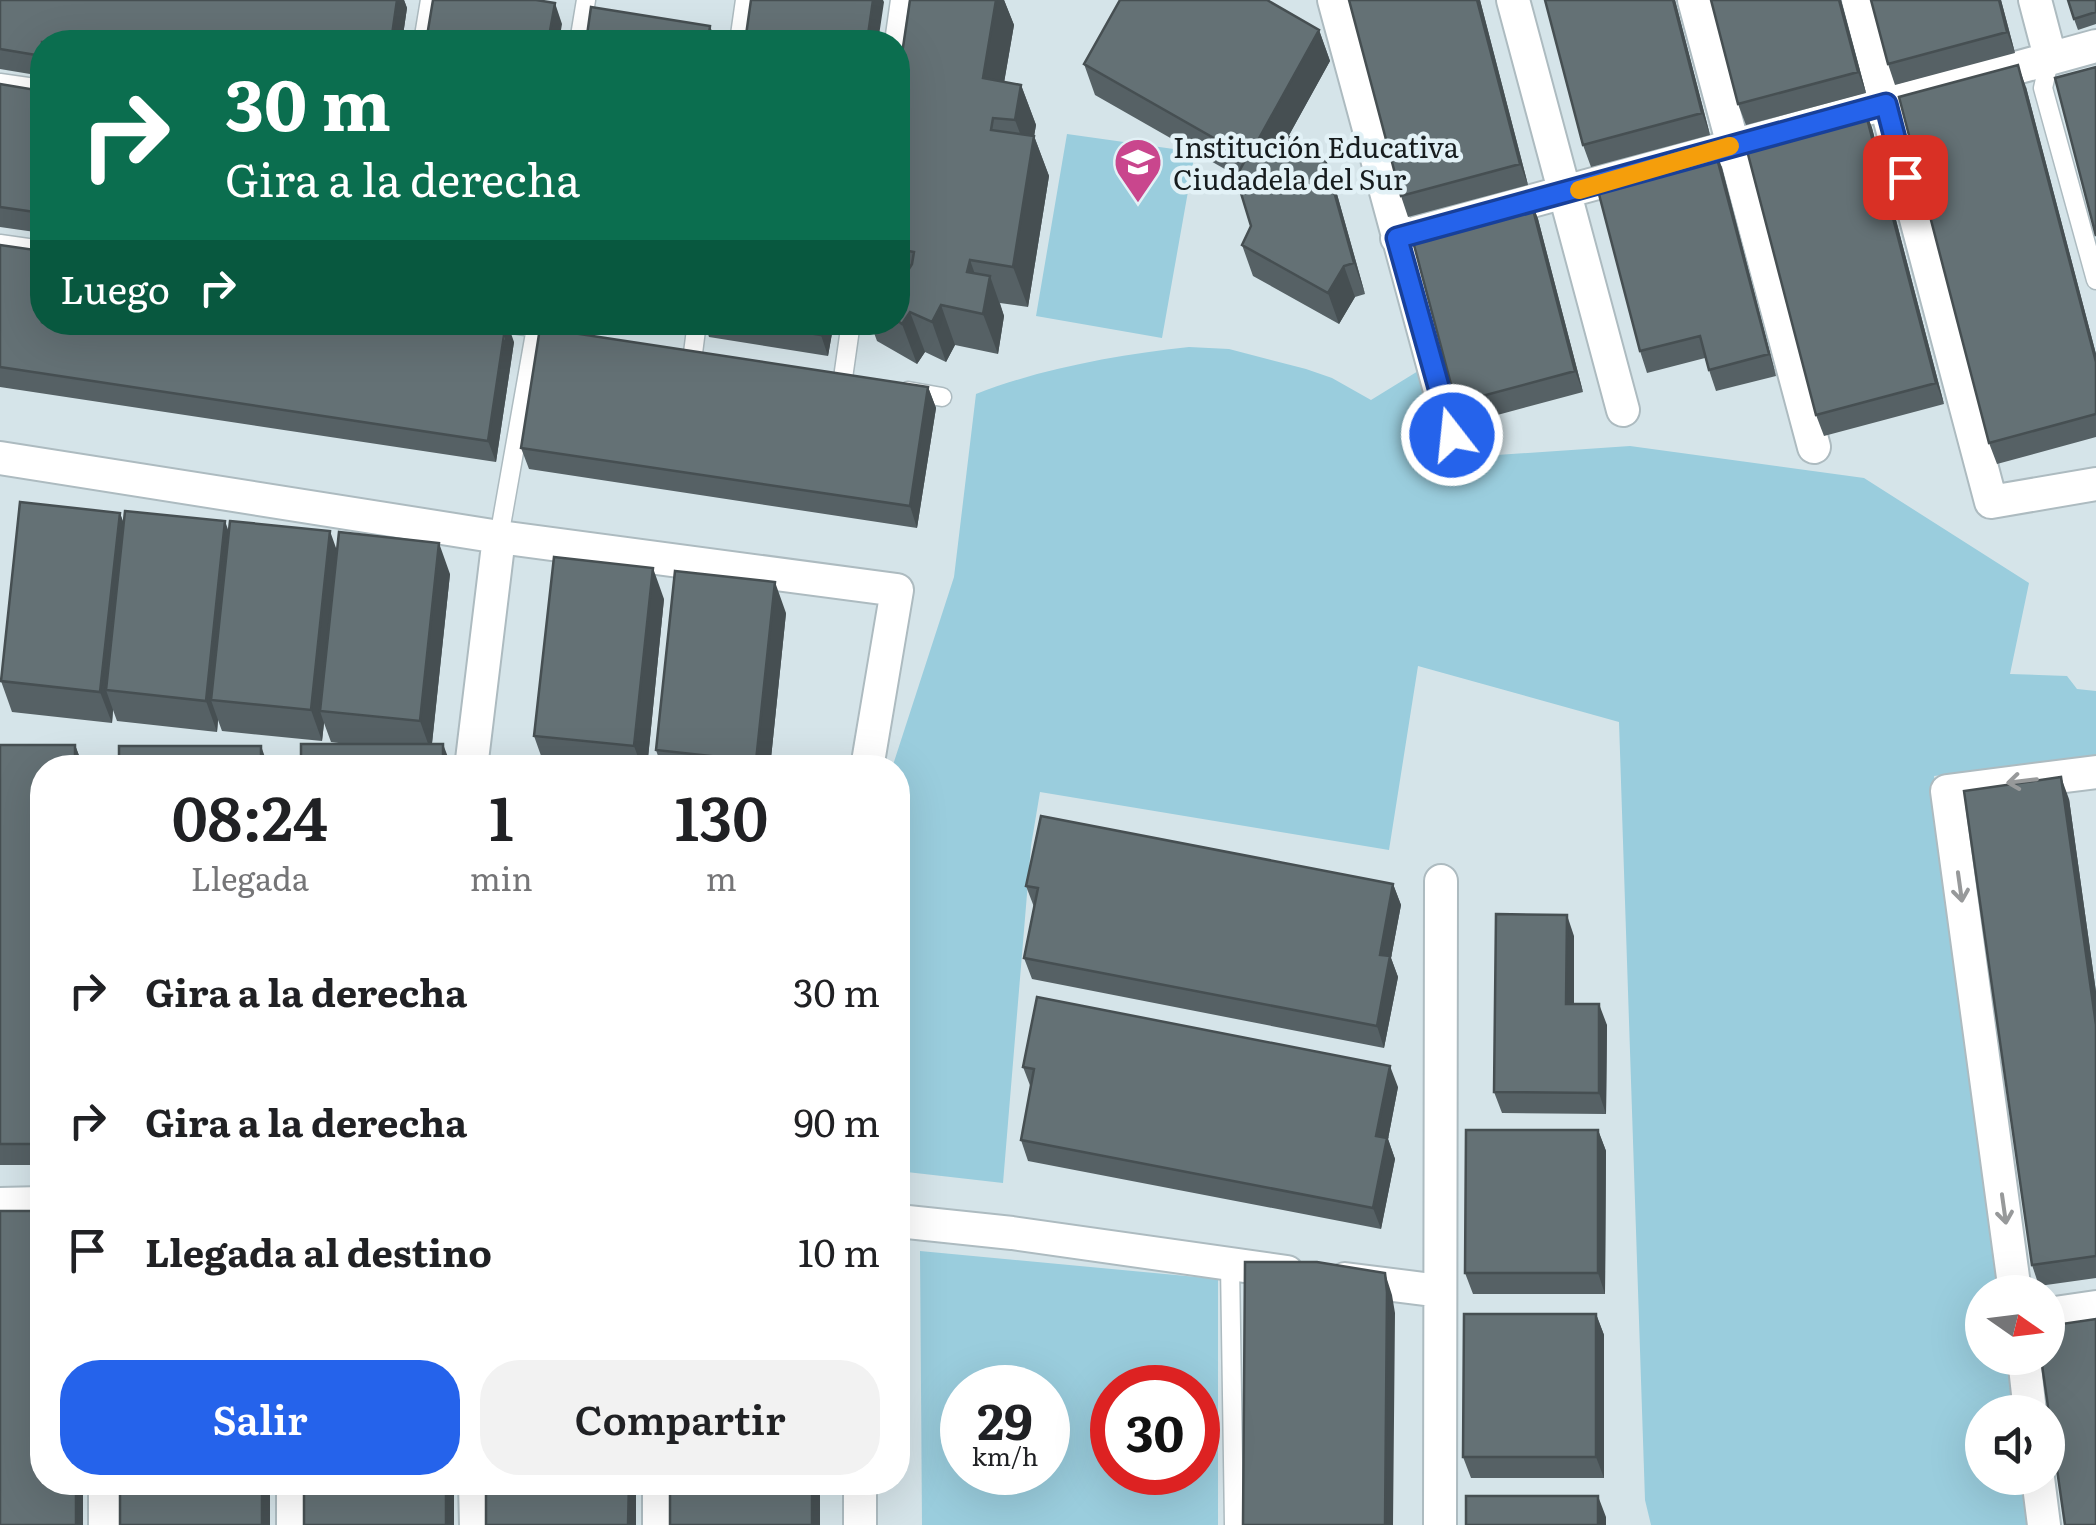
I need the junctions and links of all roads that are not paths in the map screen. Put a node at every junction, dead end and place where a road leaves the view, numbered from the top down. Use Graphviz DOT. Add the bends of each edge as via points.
graph roads {
  1 [pos="430,0"];
  2 [pos="586,0"];
  3 [pos="744,0"];
  4 [pos="900,0"];
  5 [pos="1334,0"];
  6 [pos="1513,0"];
  7 [pos="1694,0"];
  8 [pos="1858,0"];
  9 [pos="2035,0"];
  10 [pos="425,30"];
  11 [pos="582,30"];
  12 [pos="740,30"];
  13 [pos="896,30"];
  14 [pos="2096,46"];
  15 [pos="2050,57"];
  16 [pos="0,82"];
  17 [pos="30,88"];
  18 [pos="1886,104"];
  19 [pos="1732,145"];
  20 [pos="1565,194"];
  21 [pos="1397,238"];
  22 [pos="0,244"];
  23 [pos="30,248"];
  24 [pos="2096,280"];
  25 [pos="534,335"];
  26 [pos="699,335"];
  27 [pos="850,335"];
  28 [pos="673,350"];
  29 [pos="842,378"];
  30 [pos="892,388"];
  31 [pos="942,398"];
  32 [pos="1623,410"];
  33 [pos="1452,435"];
  34 [pos="1814,447"];
  35 [pos="0,458"];
  36 [pos="2096,484"];
  37 [pos="500,537"];
  38 [pos="473,755"];
  39 [pos="869,755"];
  40 [pos="2095,779"];
  41 [pos="1441,881"];
  42 [pos="30,1203"];
  43 [pos="0,1204"];
  44 [pos="910,1222"];
  45 [pos="1230,1264"];
  46 [pos="2013,1275"];
  47 [pos="1440,1292"];
  48 [pos="2096,1307"];
  49 [pos="2065,1312"];
  50 [pos="106,1495"];
  51 [pos="293,1495"];
  52 [pos="476,1495"];
  53 [pos="659,1495"];
  54 [pos="860,1495"];
  55 [pos="2040,1495"];
  56 [pos="105,1525"];
  57 [pos="293,1525"];
  58 [pos="476,1525"];
  59 [pos="659,1525"];
  60 [pos="860,1525"];
  61 [pos="1234,1525"];
  62 [pos="1440,1525"];
  63 [pos="2044,1525"];
  1 -- 10 [label="lane"];
  2 -- 11 [label="lane"];
  3 -- 12 [label="lane"];
  4 -- 13 [label="lane"];
  5 -- 21 [label="street"];
  6 -- 20 [label="street"];
  7 -- 19 [label="street"];
  8 -- 18 [label="street"];
  9 -- 15 [label="street"];
  14 -- 15 [label="street"];
  15 -- 18 [label="street"];
  15 -- 24 [label="lane" via="2043,88"];
  16 -- 17 [label="lane"];
  18 -- 19 [label="street"];
  18 -- 36 [label="street" via="1991,502"];
  19 -- 20 [label="street"];
  19 -- 34 [label="street"];
  20 -- 21 [label="street"];
  20 -- 32 [label="street"];
  21 -- 33 [label="street"];
  22 -- 23 [label="lane"];
  25 -- 37 [label="lane"];
  26 -- 28 [label="lane" via="702,355"];
  27 -- 29 [label="lane"];
  30 -- 31 [label="lane"];
  35 -- 37 [label="street"];
  37 -- 38 [label="street"];
  37 -- 39 [label="street" via="897,590"];
  40 -- 46 [label="street, one-way" via="1947,790"];
  41 -- 47 [label="street"];
  42 -- 43 [label="street"];
  44 -- 45 [label="street"];
  45 -- 47 [label="street"];
  45 -- 61 [label="lane"];
  47 -- 62 [label="street"];
  48 -- 49 [label="street"];
  50 -- 56 [label="street"];
  51 -- 57 [label="street"];
  52 -- 58 [label="street"];
  53 -- 59 [label="street"];
  54 -- 60 [label="street"];
  55 -- 63 [label="street"];
}
